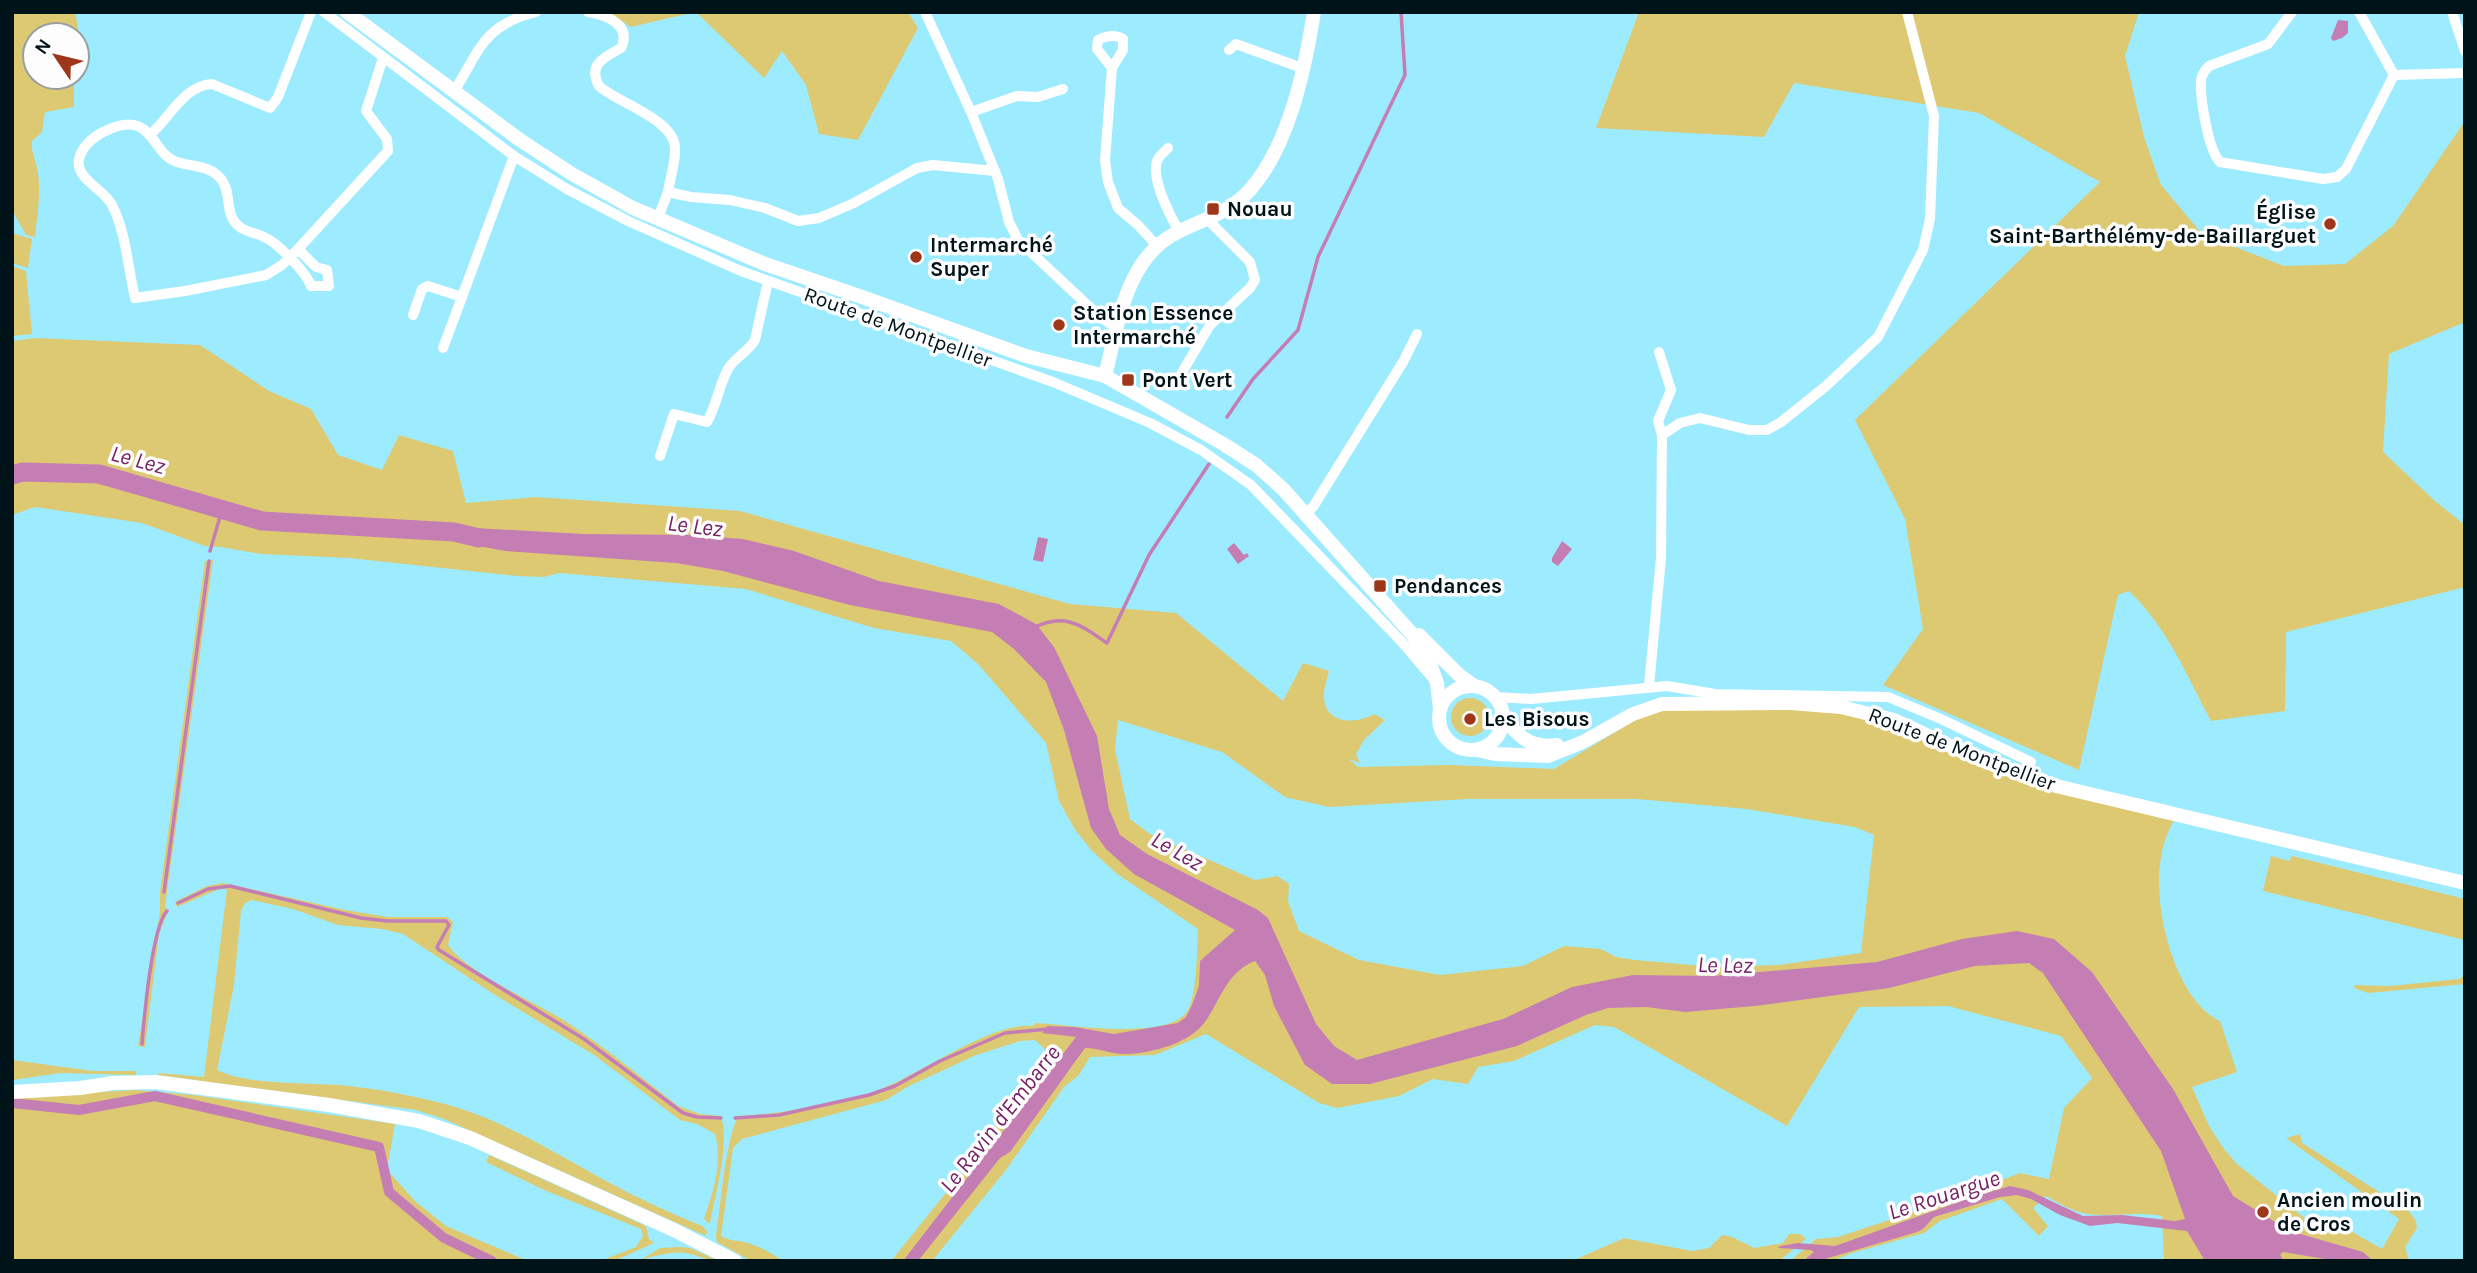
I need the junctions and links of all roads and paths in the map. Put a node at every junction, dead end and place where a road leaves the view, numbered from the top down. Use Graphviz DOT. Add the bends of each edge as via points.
graph roads {
  1 [pos="311,12"];
  2 [pos="324,12"];
  3 [pos="347,12"];
  4 [pos="536,12"];
  5 [pos="588,12"];
  6 [pos="1314,12"];
  7 [pos="1907,12"];
  8 [pos="2292,12"];
  9 [pos="2359,12"];
  10 [pos="2452,12"];
  11 [pos="930,14"];
  12 [pos="1229,50"];
  13 [pos="2465,51"];
  14 [pos="383,58"];
  15 [pos="1112,68"];
  16 [pos="1303,68"];
  17 [pos="2465,73"];
  18 [pos="2394,75"];
  19 [pos="1063,89"];
  20 [pos="455,90"];
  21 [pos="971,112"];
  22 [pos="151,134"];
  23 [pos="1168,148"];
  24 [pos="514,156"];
  25 [pos="995,171"];
  26 [pos="668,192"];
  27 [pos="658,218"];
  28 [pos="1208,219"];
  29 [pos="1179,231"];
  30 [pos="1157,246"];
  31 [pos="298,249"];
  32 [pos="288,258"];
  33 [pos="768,281"];
  34 [pos="462,297"];
  35 [pos="412,315"];
  36 [pos="1117,329"];
  37 [pos="1417,334"];
  38 [pos="443,348"];
  39 [pos="1659,352"];
  40 [pos="1105,376"];
  41 [pos="1177,381"];
  42 [pos="1662,435"];
  43 [pos="660,456"];
  44 [pos="1305,514"];
  45 [pos="1389,606"];
  46 [pos="1437,683"];
  47 [pos="1474,686"];
  48 [pos="1649,686"];
  49 [pos="1495,697"];
  50 [pos="1440,709"];
  51 [pos="1502,716"];
  52 [pos="1583,742"];
  53 [pos="1477,750"];
  54 [pos="2031,762"];
  55 [pos="2465,883"];
  56 [pos="12,1090"];
  57 [pos="735,1261"];
  1 -- 22 [label="street" via="270,108 203,84"];
  2 -- 14 [label="street, Route de Montpellier"];
  3 -- 20 [label="main road, Route de Montpellier"];
  4 -- 20 [label="street" via="487,36"];
  5 -- 26 [label="street" via="609,17 623,32 621,48 597,64 599,86 671,136 674,154"];
  6 -- 16 [label="main road"];
  7 -- 42 [label="street" via="1934,116 1930,219 1923,250 1878,337 1826,386 1767,430 1700,418 1680,423"];
  8 -- 18 [label="street" via="2268,44 2203,71 2209,135 2220,162 2323,179 2337,177 2349,165"];
  9 -- 18 [label="street"];
  10 -- 13 [label="street"];
  11 -- 21 [label="street"];
  12 -- 16 [label="street" via="1236,44"];
  14 -- 24 [label="street, Route de Montpellier"];
  14 -- 31 [label="street" via="366,111 387,139 388,151"];
  15 -- 30 [label="street" via="1105,160 1108,182 1118,208"];
  16 -- 28 [label="main road" via="1267,167 1242,198"];
  17 -- 18 [label="street"];
  19 -- 21 [label="street" via="1038,97 1017,96"];
  20 -- 27 [label="main road, Route de Montpellier" via="547,158"];
  21 -- 25 [label="street"];
  22 -- 32 [label="street" via="168,158 214,172 225,186 230,217 240,228 272,241"];
  22 -- 32 [label="street" via="128,125 111,128 85,146 79,161 81,173 111,204 135,298 265,275"];
  23 -- 29 [label="street" via="1158,158 1156,169 1165,205"];
  24 -- 33 [label="street, Route de Montpellier" via="637,226"];
  24 -- 34 [label="street"];
  25 -- 26 [label="street" via="933,165 917,168 819,218 798,221 753,205"];
  25 -- 36 [label="street" via="1018,240"];
  26 -- 27 [label="street"];
  27 -- 40 [label="main road, Route de Montpellier" via="765,264 1017,353"];
  28 -- 29 [label="main road"];
  28 -- 41 [label="street" via="1250,262 1255,280 1210,325"];
  29 -- 30 [label="main road"];
  30 -- 36 [label="main road" via="1132,281"];
  31 -- 32 [label="street"];
  31 -- 32 [label="street" via="316,267 327,270 329,286 311,286 308,276"];
  33 -- 43 [label="street" via="755,340 729,366 712,414 707,422 674,414"];
  33 -- 46 [label="street, Route de Montpellier" via="1053,382 1201,450 1260,494"];
  34 -- 35 [label="street" via="428,286 422,289"];
  34 -- 38 [label="street"];
  36 -- 40 [label="main road"];
  37 -- 44 [label="street"];
  39 -- 42 [label="street" via="1671,390 1658,421"];
  40 -- 44 [label="main road, Route de Montpellier" via="1256,465"];
  42 -- 48 [label="street" via="1661,558"];
  44 -- 45 [label="main road, Route de Montpellier"];
  45 -- 46 [label="main road, Route de Montpellier" via="1420,645"];
  45 -- 47 [label="main road, Route de Montpellier"];
  46 -- 50 [label="main road, Route de Montpellier"];
  47 -- 49 [label="main road"];
  47 -- 50 [label="main road" via="1457,689"];
  48 -- 49 [label="street" via="1531,699"];
  48 -- 54 [label="street" via="1715,694 1888,697"];
  49 -- 51 [label="main road"];
  50 -- 53 [label="main road" via="1444,736 1459,748"];
  51 -- 52 [label="main road, Route de Montpellier" via="1529,743 1545,747"];
  51 -- 53 [label="main road" via="1498,734"];
  52 -- 53 [label="main road, Route de Montpellier" via="1548,756"];
  52 -- 55 [label="main road, Route de Montpellier" via="1633,714 1662,704 1841,707 1894,720 1981,760 2052,785"];
  56 -- 57 [label="main road" via="144,1082 419,1121 470,1138"];
}
